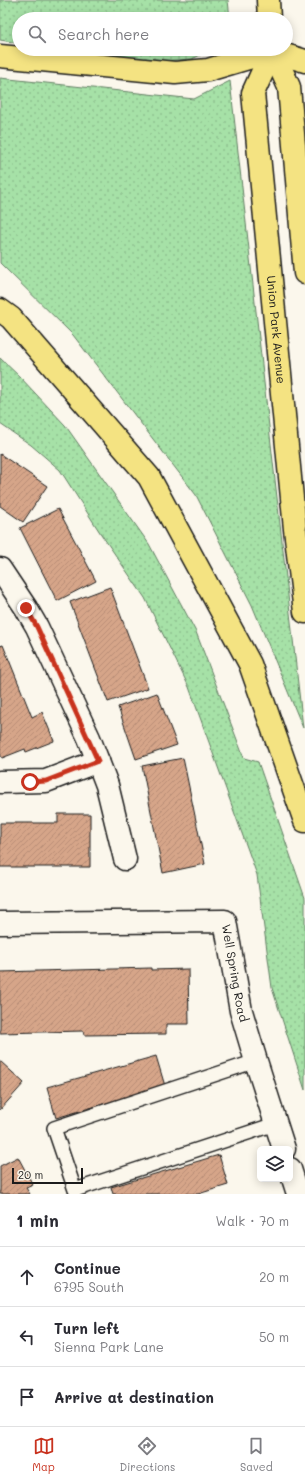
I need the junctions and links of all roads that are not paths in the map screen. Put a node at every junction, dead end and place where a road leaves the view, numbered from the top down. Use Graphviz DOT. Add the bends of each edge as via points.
graph roads {
  1 [pos="268,0"];
  2 [pos="269,12"];
  3 [pos="0,56"];
  4 [pos="253,56"];
  5 [pos="269,56"];
  6 [pos="275,56"];
  7 [pos="290,56"];
  8 [pos="305,61"];
  9 [pos="305,273"];
  10 [pos="0,310"];
  11 [pos="0,569"];
  12 [pos="305,612"];
  13 [pos="98,761"];
  14 [pos="0,782"];
  15 [pos="305,821"];
  16 [pos="125,859"];
  17 [pos="0,922"];
  18 [pos="256,1061"];
  19 [pos="275,1124"];
  20 [pos="283,1146"];
  21 [pos="293,1178"];
  22 [pos="298,1194"];
  1 -- 2 [label="main road"];
  3 -- 4 [label="main road" via="175,73 208,70"];
  5 -- 12 [label="main road, Union Park Avenue" via="253,93"];
  6 -- 9 [label="main road" via="289,87"];
  7 -- 8 [label="main road"];
  10 -- 15 [label="main road" via="11,318 149,477 250,664"];
  11 -- 13 [label="street" via="37,627"];
  13 -- 14 [label="street" via="46,781"];
  13 -- 16 [label="street" via="107,785"];
  17 -- 18 [label="street, Well Spring Road" via="225,921 241,1011"];
  18 -- 19 [label="street, Well Spring Road"];
  18 -- 19 [label="lane" via="54,1128 75,1190"];
  19 -- 20 [label="street, Well Spring Road"];
  21 -- 22 [label="street"];
}
